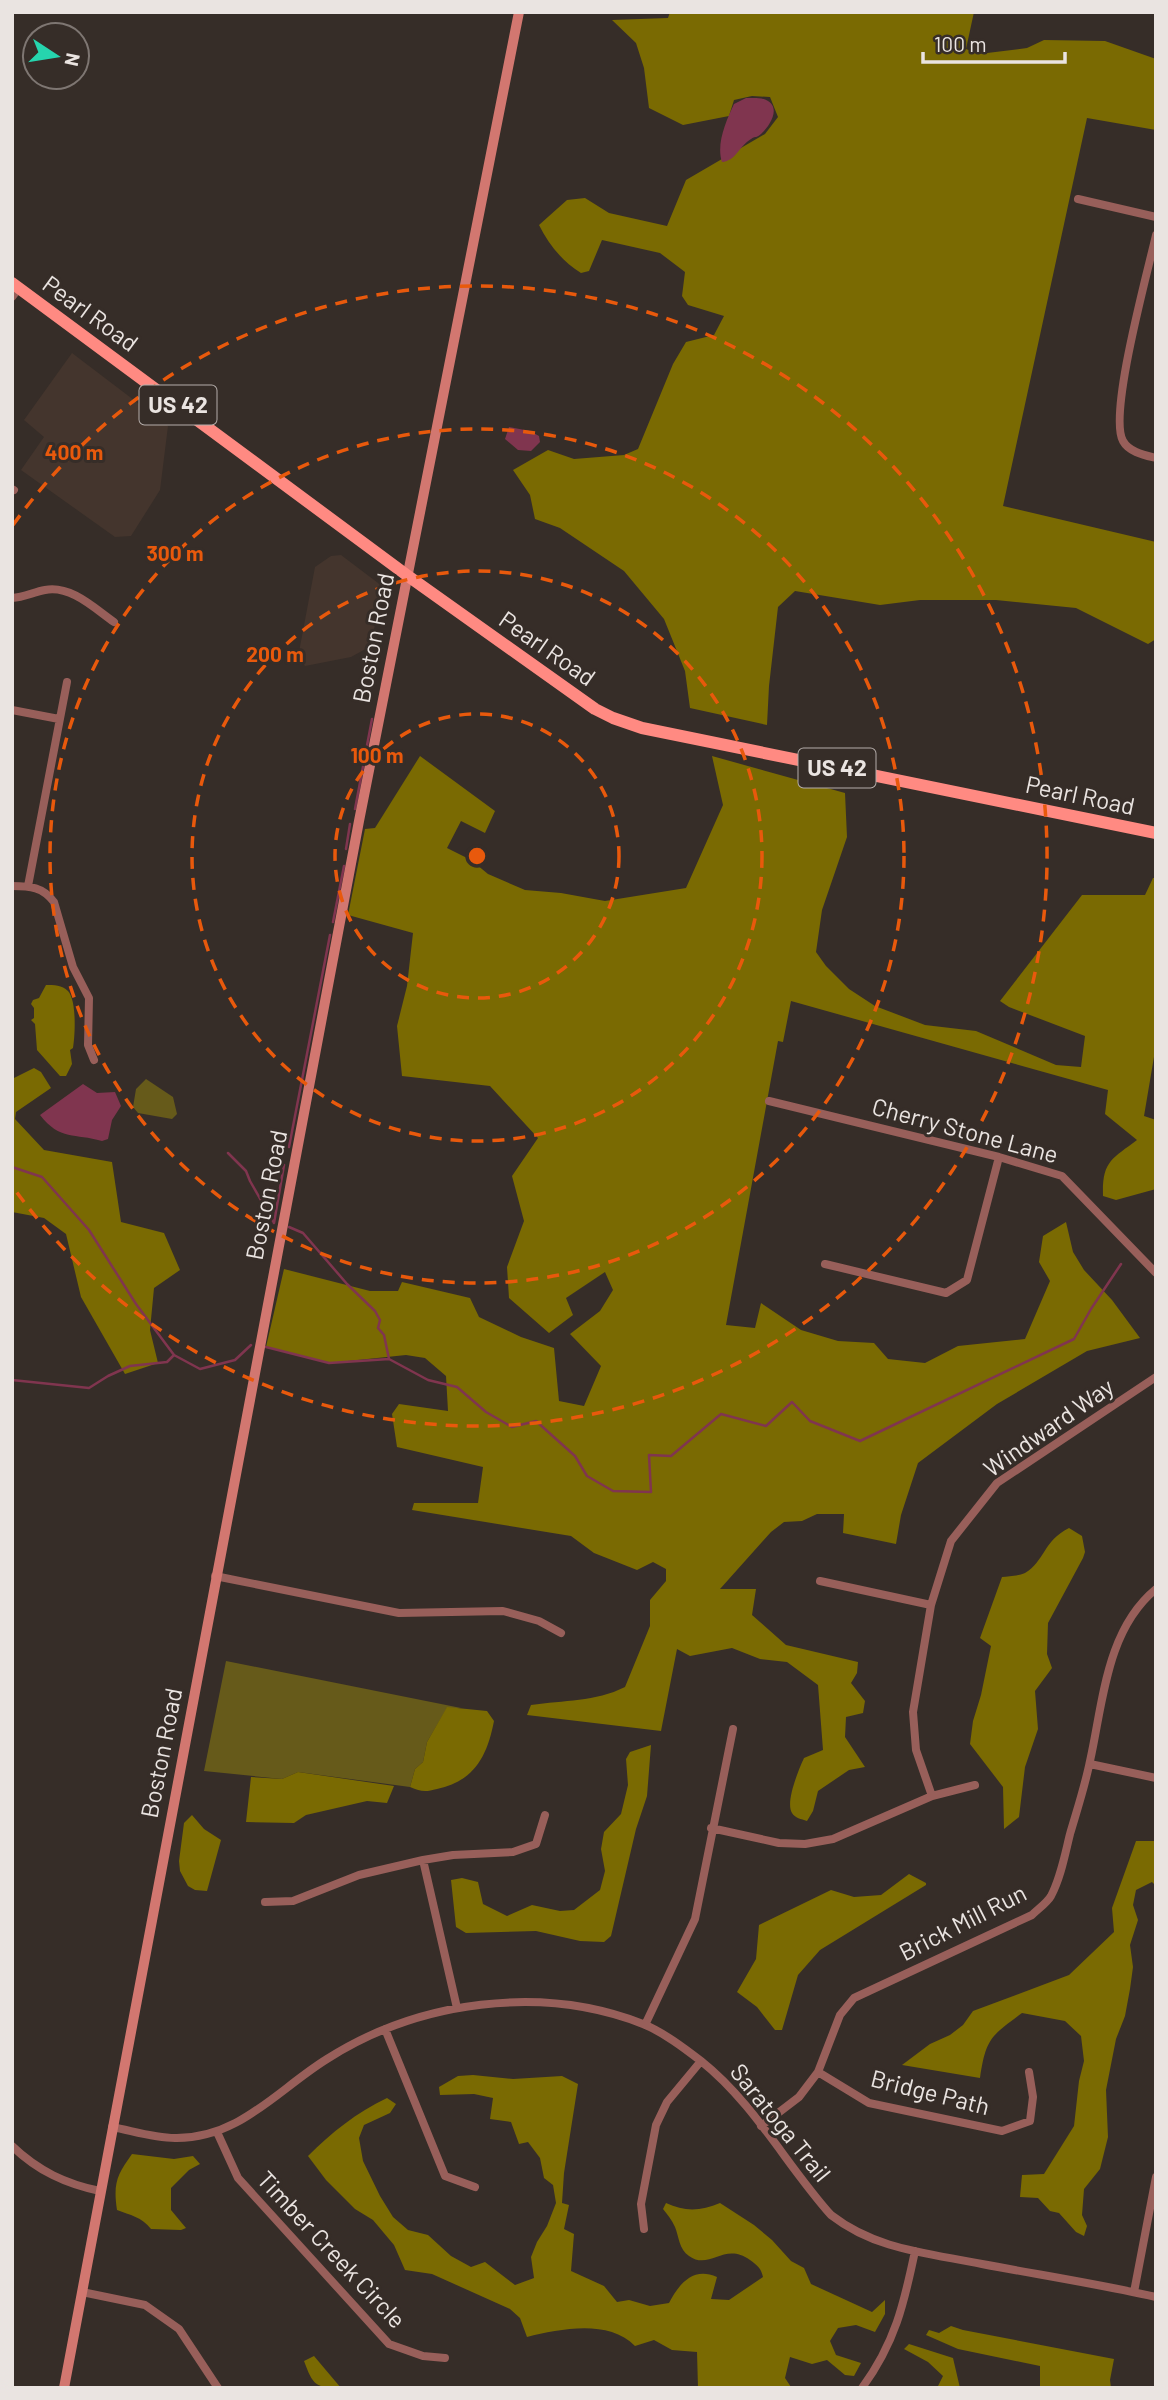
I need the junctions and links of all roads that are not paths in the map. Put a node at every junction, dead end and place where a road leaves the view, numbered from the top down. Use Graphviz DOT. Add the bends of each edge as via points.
graph roads {
  1 [pos="519,12"];
  2 [pos="1078,199"];
  3 [pos="1156,217"];
  4 [pos="1156,235"];
  5 [pos="15,289"];
  6 [pos="1156,458"];
  7 [pos="408,576"];
  8 [pos="12,598"];
  9 [pos="114,622"];
  10 [pos="67,682"];
  11 [pos="12,710"];
  12 [pos="59,719"];
  13 [pos="1156,833"];
  14 [pos="12,886"];
  15 [pos="28,886"];
  16 [pos="94,1060"];
  17 [pos="769,1101"];
  18 [pos="999,1157"];
  19 [pos="825,1264"];
  20 [pos="1156,1273"];
  21 [pos="1156,1377"];
  22 [pos="215,1576"];
  23 [pos="820,1581"];
  24 [pos="1156,1589"];
  25 [pos="932,1605"];
  26 [pos="561,1633"];
  27 [pos="733,1729"];
  28 [pos="1090,1765"];
  29 [pos="1156,1778"];
  30 [pos="975,1785"];
  31 [pos="932,1796"];
  32 [pos="545,1815"];
  33 [pos="711,1828"];
  34 [pos="423,1860"];
  35 [pos="265,1902"];
  36 [pos="457,2008"];
  37 [pos="645,2025"];
  38 [pos="385,2029"];
  39 [pos="701,2061"];
  40 [pos="818,2072"];
  41 [pos="1029,2072"];
  42 [pos="761,2126"];
  43 [pos="112,2127"];
  44 [pos="217,2132"];
  45 [pos="12,2146"];
  46 [pos="1156,2177"];
  47 [pos="475,2187"];
  48 [pos="100,2191"];
  49 [pos="644,2229"];
  50 [pos="915,2251"];
  51 [pos="82,2292"];
  52 [pos="1134,2292"];
  53 [pos="1156,2297"];
  54 [pos="445,2358"];
  55 [pos="64,2388"];
  56 [pos="218,2388"];
  57 [pos="862,2388"];
  1 -- 7 [label="street, Boston Road"];
  2 -- 3 [label="street"];
  4 -- 6 [label="street" via="1126,360 1119,428 1130,449"];
  5 -- 7 [label="main road, Pearl Road / US 42"];
  7 -- 13 [label="main road, Pearl Road / US 42" via="595,709 642,728"];
  7 -- 22 [label="street, Boston Road"];
  8 -- 9 [label="street" via="63,590"];
  10 -- 12 [label="street"];
  11 -- 12 [label="street"];
  12 -- 15 [label="street"];
  14 -- 15 [label="street"];
  15 -- 16 [label="street" via="48,894 54,902 73,967 89,998 88,1045"];
  17 -- 18 [label="street, Cherry Stone Lane"];
  18 -- 19 [label="street" via="967,1279 946,1293"];
  18 -- 20 [label="street, Cherry Stone Lane" via="1062,1176"];
  21 -- 25 [label="street, Windward Way" via="997,1483 951,1541"];
  22 -- 26 [label="street" via="400,1613 503,1611"];
  22 -- 43 [label="street, Boston Road"];
  23 -- 25 [label="street"];
  24 -- 28 [label="street, Brick Mill Run" via="1130,1618 1118,1643"];
  25 -- 31 [label="street, Windward Way" via="913,1712 916,1750"];
  27 -- 33 [label="street"];
  28 -- 29 [label="street"];
  28 -- 40 [label="street, Brick Mill Run" via="1050,1897 1032,1915 853,1998 840,2015"];
  30 -- 31 [label="street"];
  31 -- 33 [label="street" via="834,1839 806,1844"];
  32 -- 34 [label="street" via="536,1844 513,1852"];
  33 -- 37 [label="street" via="695,1919"];
  34 -- 35 [label="street" via="359,1875 293,1901"];
  34 -- 36 [label="street"];
  36 -- 37 [label="street, Saratoga Trail" via="545,2004 594,2010"];
  36 -- 38 [label="street, Saratoga Trail"];
  37 -- 39 [label="street, Saratoga Trail"];
  38 -- 44 [label="street, Saratoga Trail" via="328,2058 257,2112"];
  38 -- 47 [label="street" via="445,2176"];
  39 -- 42 [label="street, Saratoga Trail"];
  39 -- 49 [label="street" via="667,2102 656,2125 641,2204"];
  40 -- 41 [label="street, Bridge Path" via="869,2103 1002,2131 1030,2121 1033,2096"];
  40 -- 42 [label="street, Brick Mill Run" via="799,2097"];
  42 -- 50 [label="street, Saratoga Trail" via="831,2215 867,2238"];
  43 -- 44 [label="street, Saratoga Trail" via="175,2138"];
  43 -- 48 [label="street, Boston Road"];
  44 -- 54 [label="street, Timber Creek Circle" via="238,2178 389,2344"];
  45 -- 48 [label="street" via="59,2179"];
  46 -- 52 [label="street"];
  48 -- 51 [label="street, Boston Road"];
  50 -- 52 [label="street, Saratoga Trail"];
  50 -- 57 [label="street" via="897,2326"];
  51 -- 55 [label="street, Boston Road"];
  51 -- 56 [label="street" via="145,2305 179,2329"];
  52 -- 53 [label="street, Saratoga Trail"];
}
